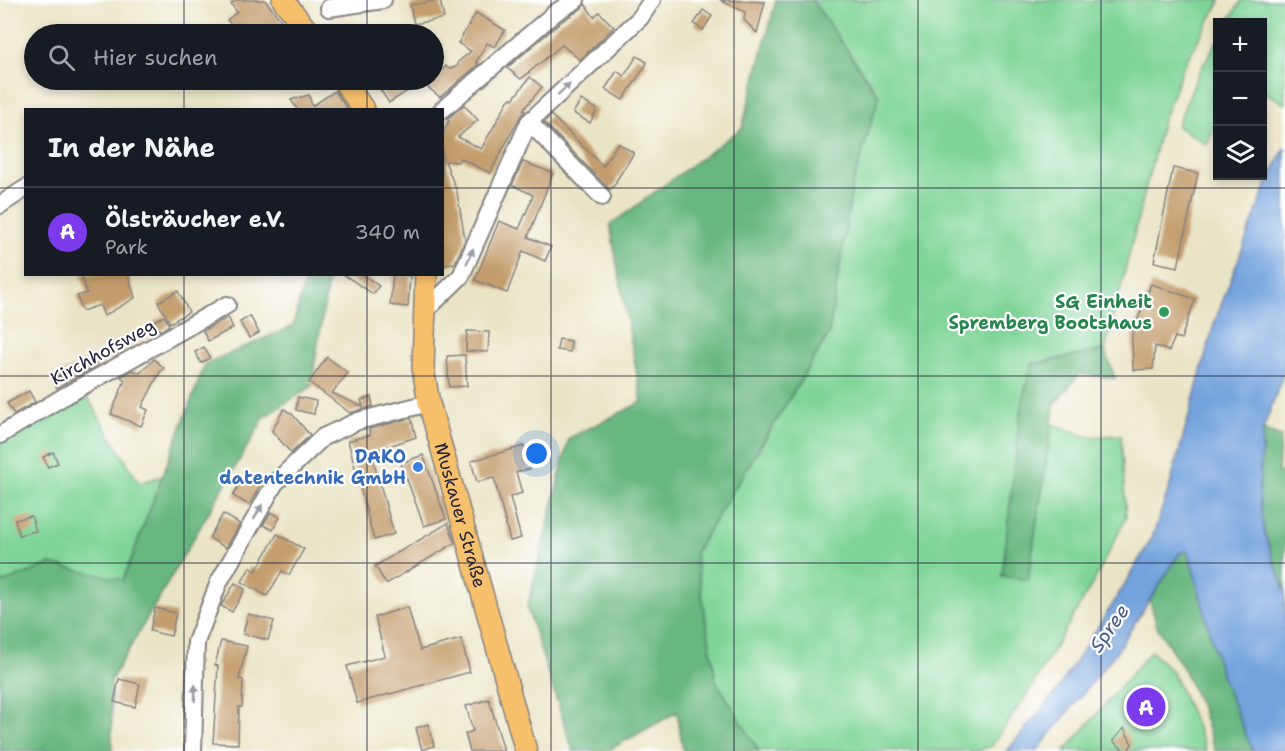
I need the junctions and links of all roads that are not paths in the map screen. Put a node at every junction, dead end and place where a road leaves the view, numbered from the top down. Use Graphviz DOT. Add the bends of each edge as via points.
graph roads {
  1 [pos="283,0"];
  2 [pos="383,0"];
  3 [pos="576,0"];
  4 [pos="652,0"];
  5 [pos="553,6"];
  6 [pos="329,8"];
  7 [pos="302,24"];
  8 [pos="350,90"];
  9 [pos="363,108"];
  10 [pos="444,108"];
  11 [pos="529,122"];
  12 [pos="24,189"];
  13 [pos="602,197"];
  14 [pos="0,205"];
  15 [pos="426,276"];
  16 [pos="227,305"];
  17 [pos="426,309"];
  18 [pos="429,403"];
  19 [pos="0,435"];
  20 [pos="193,751"];
  21 [pos="526,751"];
  1 -- 7 [label="main road"];
  2 -- 6 [label="street"];
  3 -- 5 [label="street"];
  11 -- 4 [label="street, one-way" via="640,18"];
  5 -- 10 [label="street"];
  8 -- 9 [label="main road"];
  11 -- 13 [label="street"];
  17 -- 11 [label="street, one-way" via="461,276"];
  12 -- 14 [label="street"];
  15 -- 17 [label="main road, Muskauer Straße"];
  16 -- 19 [label="street, Kirchhofsweg"];
  17 -- 18 [label="main road, Muskauer Straße" via="423,368"];
  20 -- 18 [label="street, one-way" via="196,642 219,582 274,483 323,437 358,421"];
  18 -- 21 [label="main road, Muskauer Straße"];
}
